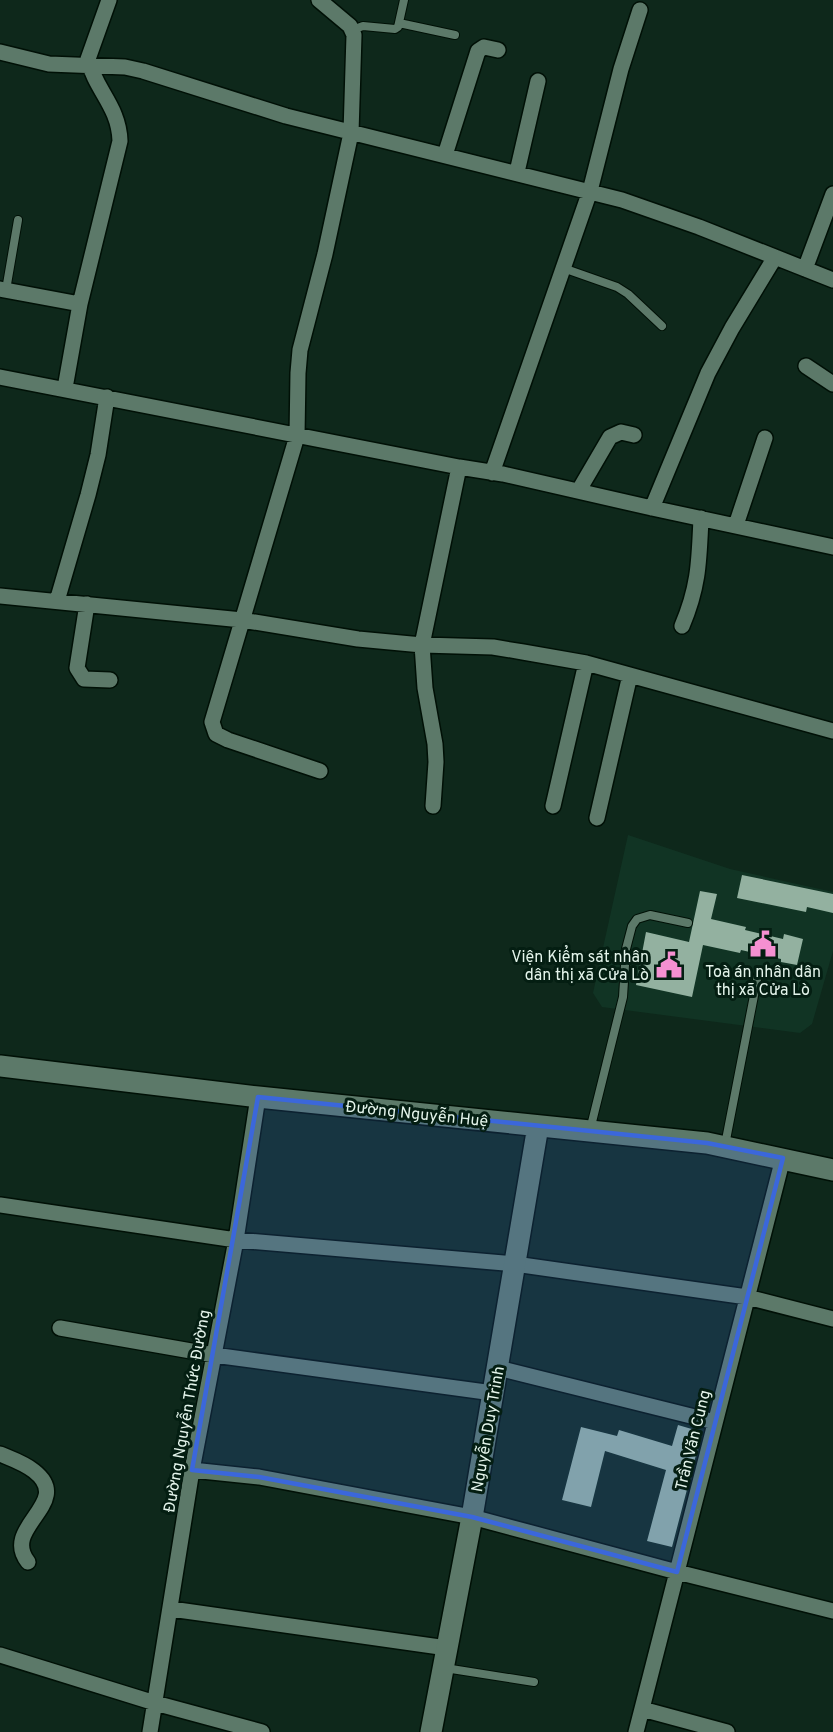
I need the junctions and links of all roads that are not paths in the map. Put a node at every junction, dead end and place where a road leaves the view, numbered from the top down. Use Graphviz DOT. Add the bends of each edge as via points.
graph roads {
  1 [pos="109,0"];
  2 [pos="320,0"];
  3 [pos="404,0"];
  4 [pos="640,10"];
  5 [pos="399,23"];
  6 [pos="352,30"];
  7 [pos="455,35"];
  8 [pos="498,50"];
  9 [pos="0,52"];
  10 [pos="90,65"];
  11 [pos="538,81"];
  12 [pos="351,133"];
  13 [pos="445,155"];
  14 [pos="517,172"];
  15 [pos="590,191"];
  16 [pos="833,194"];
  17 [pos="18,220"];
  18 [pos="775,257"];
  19 [pos="563,268"];
  20 [pos="805,269"];
  21 [pos="833,280"];
  22 [pos="3,290"];
  23 [pos="80,304"];
  24 [pos="662,326"];
  25 [pos="806,366"];
  26 [pos="0,376"];
  27 [pos="833,384"];
  28 [pos="65,388"];
  29 [pos="107,397"];
  30 [pos="634,435"];
  31 [pos="297,436"];
  32 [pos="765,438"];
  33 [pos="459,467"];
  34 [pos="492,472"];
  35 [pos="579,490"];
  36 [pos="652,508"];
  37 [pos="701,518"];
  38 [pos="736,525"];
  39 [pos="833,547"];
  40 [pos="0,596"];
  41 [pos="57,601"];
  42 [pos="87,604"];
  43 [pos="242,620"];
  44 [pos="682,626"];
  45 [pos="422,645"];
  46 [pos="586,663"];
  47 [pos="630,675"];
  48 [pos="110,680"];
  49 [pos="833,731"];
  50 [pos="320,771"];
  51 [pos="433,806"];
  52 [pos="553,806"];
  53 [pos="597,818"];
  54 [pos="688,923"];
  55 [pos="758,975"];
  56 [pos="0,1066"];
  57 [pos="258,1097"];
  58 [pos="538,1126"];
  59 [pos="590,1131"];
  60 [pos="724,1147"];
  61 [pos="783,1158"];
  62 [pos="833,1170"];
  63 [pos="0,1205"];
  64 [pos="236,1240"];
  65 [pos="515,1264"];
  66 [pos="747,1297"];
  67 [pos="833,1319"];
  68 [pos="60,1328"];
  69 [pos="214,1355"];
  70 [pos="498,1368"];
  71 [pos="493,1393"];
  72 [pos="715,1422"];
  73 [pos="0,1454"];
  74 [pos="192,1470"];
  75 [pos="472,1517"];
  76 [pos="15,1521"];
  77 [pos="6,1543"];
  78 [pos="28,1562"];
  79 [pos="677,1572"];
  80 [pos="171,1609"];
  81 [pos="833,1611"];
  82 [pos="0,1655"];
  83 [pos="445,1658"];
  84 [pos="534,1682"];
  85 [pos="155,1703"];
  86 [pos="642,1709"];
  87 [pos="150,1732"];
  88 [pos="262,1732"];
  89 [pos="431,1732"];
  90 [pos="636,1732"];
  91 [pos="728,1732"];
  1 -- 10 [label="street" via="89,53"];
  2 -- 6 [label="street"];
  3 -- 5 [label="lane"];
  4 -- 15 [label="street"];
  5 -- 6 [label="lane" via="390,30 363,26"];
  5 -- 7 [label="lane"];
  6 -- 12 [label="street" via="355,44"];
  8 -- 13 [label="street" via="484,47 478,51"];
  9 -- 10 [label="street" via="49,64"];
  10 -- 12 [label="street" via="142,70"];
  10 -- 23 [label="street" via="116,115 120,141"];
  11 -- 14 [label="street"];
  12 -- 13 [label="street"];
  12 -- 31 [label="street" via="300,350"];
  13 -- 14 [label="street"];
  14 -- 15 [label="street"];
  15 -- 18 [label="street" via="647,207"];
  15 -- 19 [label="street"];
  16 -- 20 [label="street"];
  17 -- 22 [label="lane"];
  18 -- 20 [label="street"];
  18 -- 36 [label="street" via="708,373"];
  19 -- 24 [label="lane" via="628,294"];
  19 -- 34 [label="street"];
  20 -- 21 [label="street"];
  22 -- 23 [label="street"];
  23 -- 28 [label="street"];
  25 -- 27 [label="street"];
  26 -- 28 [label="street"];
  28 -- 29 [label="street"];
  29 -- 31 [label="street"];
  29 -- 41 [label="street" via="98,455"];
  30 -- 35 [label="street" via="621,432 610,437"];
  31 -- 33 [label="street"];
  31 -- 43 [label="street"];
  32 -- 38 [label="street"];
  33 -- 34 [label="street"];
  33 -- 45 [label="street"];
  34 -- 35 [label="street"];
  35 -- 36 [label="street"];
  36 -- 37 [label="street"];
  37 -- 38 [label="street"];
  37 -- 44 [label="street" via="698,579"];
  38 -- 39 [label="street"];
  40 -- 41 [label="street"];
  41 -- 42 [label="street"];
  42 -- 43 [label="street"];
  42 -- 48 [label="street" via="78,673 84,679"];
  43 -- 45 [label="street"];
  43 -- 50 [label="street" via="214,711 213,729 228,740"];
  45 -- 46 [label="street" via="493,647"];
  45 -- 51 [label="street" via="435,744"];
  46 -- 47 [label="street"];
  46 -- 52 [label="street"];
  47 -- 49 [label="street"];
  47 -- 53 [label="street"];
  54 -- 59 [label="lane" via="650,915 637,919 632,926 626,949 623,997"];
  55 -- 60 [label="lane"];
  56 -- 57 [label="street, Đường Nguyễn Huệ"];
  57 -- 58 [label="street, Đường Nguyễn Huệ"];
  57 -- 64 [label="street, Đường Nguyễn Thức Đường"];
  58 -- 59 [label="street, Đường Nguyễn Huệ"];
  58 -- 65 [label="street, Nguyễn Duy Trinh"];
  59 -- 60 [label="street, Đường Nguyễn Huệ"];
  60 -- 61 [label="street, Đường Nguyễn Huệ"];
  61 -- 62 [label="street, Đường Nguyễn Huệ"];
  61 -- 66 [label="street, Trần Văn Cung"];
  63 -- 64 [label="street"];
  64 -- 65 [label="street"];
  64 -- 69 [label="street, Đường Nguyễn Thức Đường"];
  65 -- 66 [label="street"];
  65 -- 70 [label="street, Nguyễn Duy Trinh"];
  66 -- 67 [label="street"];
  66 -- 72 [label="street, Trần Văn Cung"];
  68 -- 69 [label="street"];
  69 -- 71 [label="street"];
  69 -- 74 [label="street, Đường Nguyễn Thức Đường"];
  70 -- 71 [label="street, Nguyễn Duy Trinh"];
  70 -- 72 [label="street"];
  71 -- 75 [label="street, Nguyễn Duy Trinh"];
  72 -- 79 [label="street, Trần Văn Cung"];
  73 -- 76 [label="street" via="36,1472 41,1480 38,1501"];
  74 -- 75 [label="street" via="259,1477"];
  74 -- 80 [label="street, Đường Nguyễn Thức Đường"];
  75 -- 79 [label="street"];
  75 -- 83 [label="street, Nguyễn Duy Trinh"];
  77 -- 78 [label="street" via="9,1550"];
  79 -- 81 [label="street"];
  79 -- 86 [label="street, Trần Văn Cung"];
  80 -- 83 [label="street"];
  80 -- 85 [label="street, Đường Nguyễn Thức Đường"];
  82 -- 85 [label="street"];
  83 -- 84 [label="lane"];
  83 -- 89 [label="street, Nguyễn Duy Trinh"];
  85 -- 87 [label="street, Đường Nguyễn Thức Đường"];
  85 -- 88 [label="street"];
  86 -- 90 [label="street, Trần Văn Cung"];
  86 -- 91 [label="street"];
}
